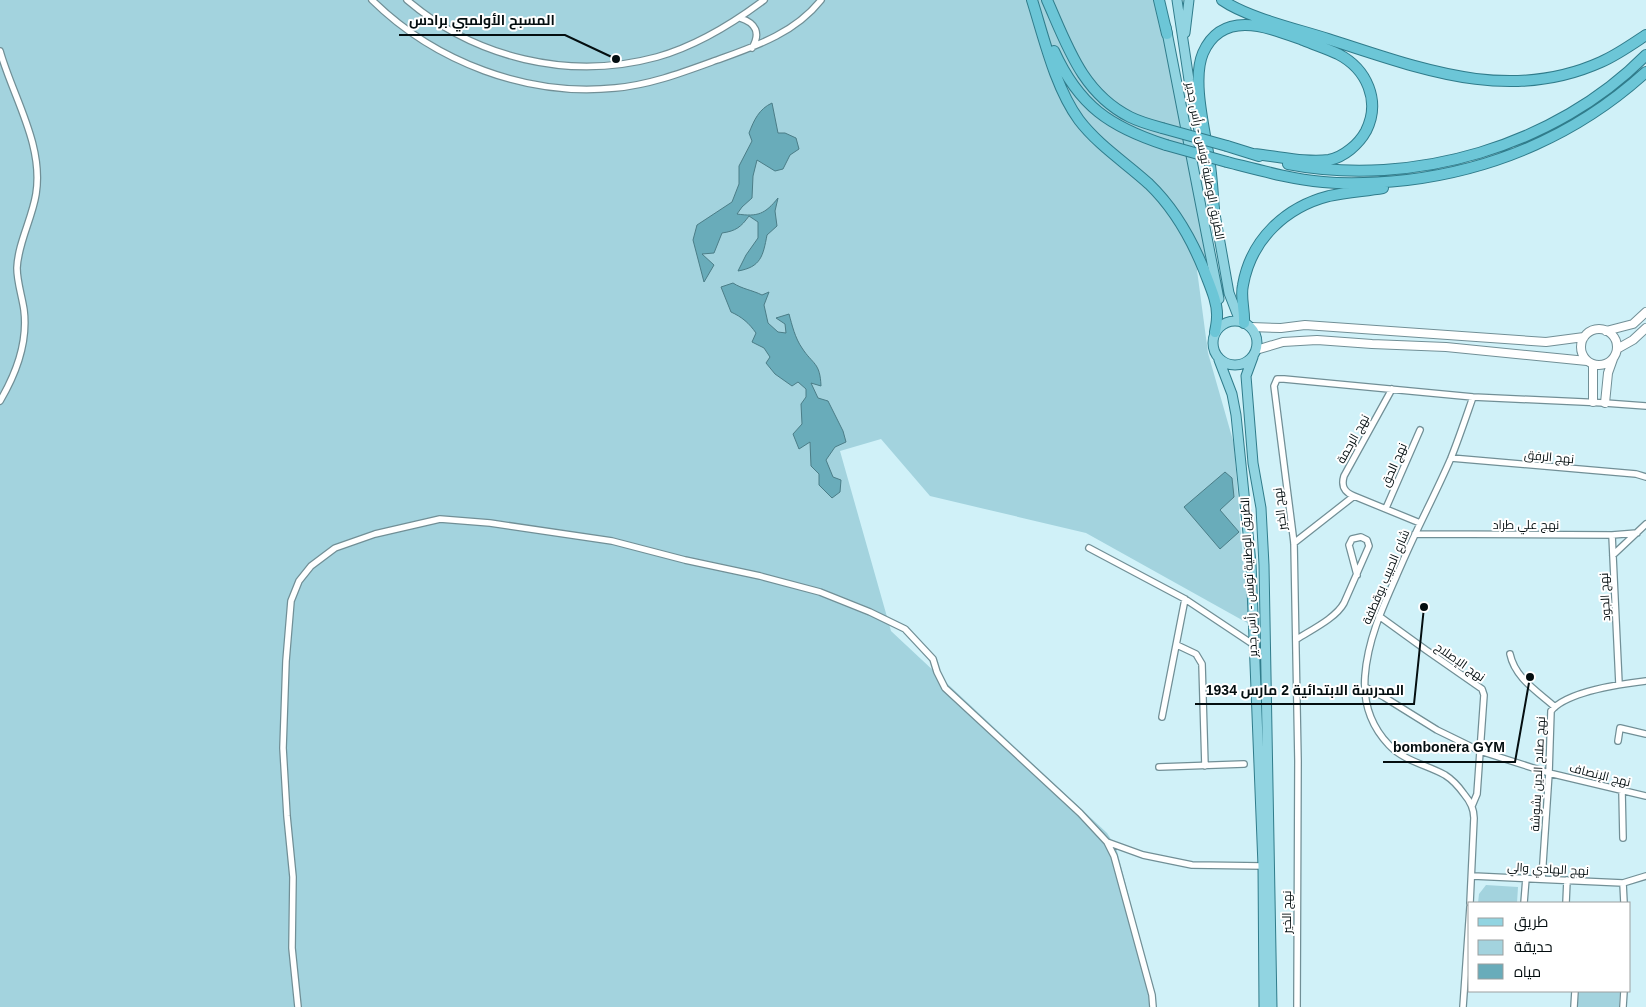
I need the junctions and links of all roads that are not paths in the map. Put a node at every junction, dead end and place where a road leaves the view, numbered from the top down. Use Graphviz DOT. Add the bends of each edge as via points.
graph roads {
  1 [pos="372,0"];
  2 [pos="407,0"];
  3 [pos="764,0"];
  4 [pos="821,0"];
  5 [pos="1032,0"];
  6 [pos="1047,0"];
  7 [pos="1053,0"];
  8 [pos="1160,0"];
  9 [pos="1177,0"];
  10 [pos="1189,0"];
  11 [pos="1222,0"];
  12 [pos="740,18"];
  13 [pos="1167,34"];
  14 [pos="1646,35"];
  15 [pos="1184,40"];
  16 [pos="752,48"];
  17 [pos="0,51"];
  18 [pos="1646,54"];
  19 [pos="1646,72"];
  20 [pos="1162,128"];
  21 [pos="1253,154"];
  22 [pos="1428,178"];
  23 [pos="1214,210"];
  24 [pos="1646,312"];
  25 [pos="1245,324"];
  26 [pos="1646,328"];
  27 [pos="1218,329"];
  28 [pos="1606,331"];
  29 [pos="1584,337"];
  30 [pos="1617,350"];
  31 [pos="1254,353"];
  32 [pos="1613,359"];
  33 [pos="1219,360"];
  34 [pos="1590,363"];
  35 [pos="1392,389"];
  36 [pos="1473,397"];
  37 [pos="0,401"];
  38 [pos="1593,402"];
  39 [pos="1605,403"];
  40 [pos="1646,406"];
  41 [pos="1420,430"];
  42 [pos="1450,458"];
  43 [pos="1646,477"];
  44 [pos="1354,496"];
  45 [pos="1386,508"];
  46 [pos="1420,523"];
  47 [pos="1646,524"];
  48 [pos="1637,533"];
  49 [pos="1415,534"];
  50 [pos="1612,535"];
  51 [pos="1294,543"];
  52 [pos="1089,548"];
  53 [pos="1613,555"];
  54 [pos="1356,575"];
  55 [pos="1185,599"];
  56 [pos="1379,616"];
  57 [pos="1297,639"];
  58 [pos="1177,645"];
  59 [pos="1254,645"];
  60 [pos="1510,654"];
  61 [pos="1646,681"];
  62 [pos="1619,684"];
  63 [pos="1365,687"];
  64 [pos="1555,707"];
  65 [pos="1162,718"];
  66 [pos="1646,734"];
  67 [pos="1618,741"];
  68 [pos="1480,751"];
  69 [pos="1244,764"];
  70 [pos="1205,766"];
  71 [pos="1158,767"];
  72 [pos="1549,773"];
  73 [pos="1622,791"];
  74 [pos="1646,796"];
  75 [pos="1472,806"];
  76 [pos="1623,838"];
  77 [pos="1107,842"];
  78 [pos="1263,866"];
  79 [pos="1472,876"];
  80 [pos="1646,876"];
  81 [pos="1526,878"];
  82 [pos="1542,878"];
  83 [pos="1567,880"];
  84 [pos="1623,883"];
  85 [pos="1470,902"];
  86 [pos="1524,902"];
  87 [pos="1566,902"];
  88 [pos="1624,902"];
  89 [pos="1468,961"];
  90 [pos="1467,985"];
  91 [pos="1575,992"];
  92 [pos="1624,992"];
  93 [pos="298,1007"];
  94 [pos="1153,1007"];
  95 [pos="1264,1007"];
  96 [pos="1272,1007"];
  97 [pos="1297,1007"];
  98 [pos="1463,1007"];
  99 [pos="1574,1007"];
  100 [pos="1623,1007"];
  1 -- 16 [label="street" via="436,48 530,85 574,90 617,88 668,78"];
  2 -- 12 [label="street" via="442,27 501,53 540,63 576,66 629,63 658,56 700,40"];
  3 -- 12 [label="street"];
  4 -- 16 [label="street" via="796,25"];
  5 -- 22 [label="highway, bridge" via="1058,60 1078,93 1096,110 1134,134 1226,162 1324,182 1371,183"];
  5 -- 27 [label="highway" via="1057,75 1079,120 1160,196 1185,231 1211,290"];
  6 -- 20 [label="highway" via="1072,56 1092,89 1127,116"];
  7 -- 20 [label="highway" via="1081,61 1096,84 1115,101"];
  8 -- 13 [label="highway"];
  9 -- 15 [label="main road, الطريق الوطنية تونس - رأس جدير"];
  10 -- 15 [label="main road"];
  11 -- 14 [label="highway" via="1256,16 1419,68 1483,81 1525,80 1574,72 1614,56"];
  12 -- 16 [label="street" via="753,24 757,30"];
  13 -- 27 [label="main road, الطريق الوطنية تونس - رأس جدير" via="1222,315"];
  15 -- 23 [label="main road, الطريق الوطنية تونس - رأس جدير"];
  17 -- 37 [label="street" via="32,139 37,174 36,194 17,269 24,310 23,343 9,386"];
  18 -- 21 [label="highway" via="1601,93 1549,124 1502,146 1465,157 1398,169 1362,171 1307,168"];
  19 -- 22 [label="highway" via="1607,105 1537,145 1479,167"];
  20 -- 21 [label="highway, bridge"];
  21 -- 23 [label="highway" via="1315,161 1330,160 1346,153 1369,125 1373,107 1366,80 1352,63 1340,55 1278,30 1240,25 1217,35 1203,53 1199,71"];
  22 -- 25 [label="highway" via="1320,199 1281,219 1259,243 1248,265 1242,294"];
  23 -- 25 [label="main road, الطريق الوطنية تونس - رأس جدير" via="1229,293"];
  24 -- 28 [label="street" via="1633,324"];
  25 -- 27 [label="main road" via="1230,321"];
  25 -- 29 [label="street" via="1281,328 1305,325 1546,342"];
  25 -- 31 [label="main road" via="1257,340"];
  26 -- 30 [label="street"];
  27 -- 33 [label="main road" via="1212,347"];
  28 -- 29 [label="street" via="1592,331"];
  28 -- 30 [label="street" via="1613,336"];
  29 -- 34 [label="street" via="1581,349"];
  30 -- 32 [label="street"];
  31 -- 33 [label="main road" via="1249,361 1239,365 1228,365"];
  31 -- 34 [label="street" via="1283,342 1317,340 1446,347"];
  31 -- 96 [label="main road, الطريق الوطنية تونس - رأس جدير" via="1246,376 1264,565"];
  32 -- 34 [label="street" via="1604,365"];
  32 -- 39 [label="street"];
  33 -- 59 [label="main road, الطريق الوطنية تونس - رأس جدير" via="1236,414 1250,553"];
  34 -- 38 [label="street"];
  35 -- 36 [label="street, نهج الخير"];
  35 -- 44 [label="street, نهج الرحمة" via="1342,481 1347,493"];
  35 -- 51 [label="street, نهج الخير" via="1284,379 1276,381 1274,386"];
  36 -- 38 [label="street, نهج الخير"];
  36 -- 42 [label="street, شارع الحبيب بوقطفة"];
  38 -- 39 [label="street, نهج الخير"];
  39 -- 40 [label="street, نهج الخير"];
  41 -- 45 [label="street, نهج الحق"];
  42 -- 43 [label="street, نهج الرفق"];
  42 -- 46 [label="street, شارع الحبيب بوقطفة"];
  44 -- 45 [label="street"];
  44 -- 51 [label="street"];
  45 -- 46 [label="street"];
  46 -- 49 [label="street, شارع الحبيب بوقطفة"];
  47 -- 48 [label="street, نهج الجود"];
  48 -- 50 [label="street, نهج علي طراد"];
  48 -- 53 [label="street, نهج الجود"];
  49 -- 50 [label="street, نهج علي طراد"];
  49 -- 56 [label="street, شارع الحبيب بوقطفة"];
  50 -- 53 [label="street"];
  51 -- 57 [label="street, نهج الخير"];
  52 -- 55 [label="street"];
  53 -- 62 [label="street, نهج الجود"];
  54 -- 54 [label="street" via="1369,544 1360,537 1349,545"];
  54 -- 57 [label="street" via="1340,610"];
  55 -- 58 [label="street"];
  55 -- 59 [label="street"];
  56 -- 63 [label="street, شارع الحبيب بوقطفة" via="1368,655"];
  56 -- 68 [label="street, نهج الإصلاح" via="1482,689"];
  57 -- 97 [label="street, نهج الخير"];
  58 -- 65 [label="street"];
  58 -- 70 [label="street" via="1196,654 1202,664"];
  59 -- 78 [label="main road, الطريق الوطنية تونس - رأس جدير"];
  60 -- 64 [label="street" via="1518,674"];
  61 -- 62 [label="street, نهج صلاح الدين بشوشة"];
  62 -- 64 [label="street, نهج صلاح الدين بشوشة" via="1568,698"];
  63 -- 68 [label="street, نهج الإنصاف" via="1437,730"];
  63 -- 75 [label="street, شارع الحبيب بوقطفة" via="1369,713 1389,745 1409,759 1446,776 1460,788"];
  64 -- 72 [label="street, نهج صلاح الدين بشوشة" via="1551,711"];
  66 -- 67 [label="street" via="1620,728"];
  68 -- 72 [label="street, نهج الإنصاف"];
  68 -- 75 [label="street, نهج الإصلاح" via="1477,794"];
  69 -- 70 [label="street"];
  70 -- 71 [label="street"];
  72 -- 73 [label="street, نهج الإنصاف"];
  72 -- 82 [label="street, نهج صلاح الدين بشوشة"];
  73 -- 74 [label="street, نهج الإنصاف"];
  73 -- 76 [label="street"];
  75 -- 79 [label="street"];
  77 -- 78 [label="street" via="1143,855 1192,865"];
  77 -- 93 [label="street" via="945,688 933,659 905,629 820,592 760,576 612,541 440,519 375,534 335,548 311,566 298,581 291,601 283,748 293,877 292,948"];
  77 -- 94 [label="street" via="1114,856"];
  78 -- 95 [label="main road, الطريق الوطنية تونس - رأس جدير"];
  79 -- 81 [label="street, نهج الهادي والي"];
  79 -- 85 [label="street"];
  80 -- 84 [label="street, نهج الهادي والي"];
  81 -- 82 [label="street, نهج الهادي والي"];
  81 -- 86 [label="street"];
  82 -- 83 [label="street, نهج الهادي والي"];
  83 -- 84 [label="street, نهج الهادي والي"];
  83 -- 87 [label="street"];
  84 -- 88 [label="street"];
  89 -- 90 [label="street"];
  90 -- 98 [label="street"];
  91 -- 99 [label="street"];
  92 -- 100 [label="street"];
}
